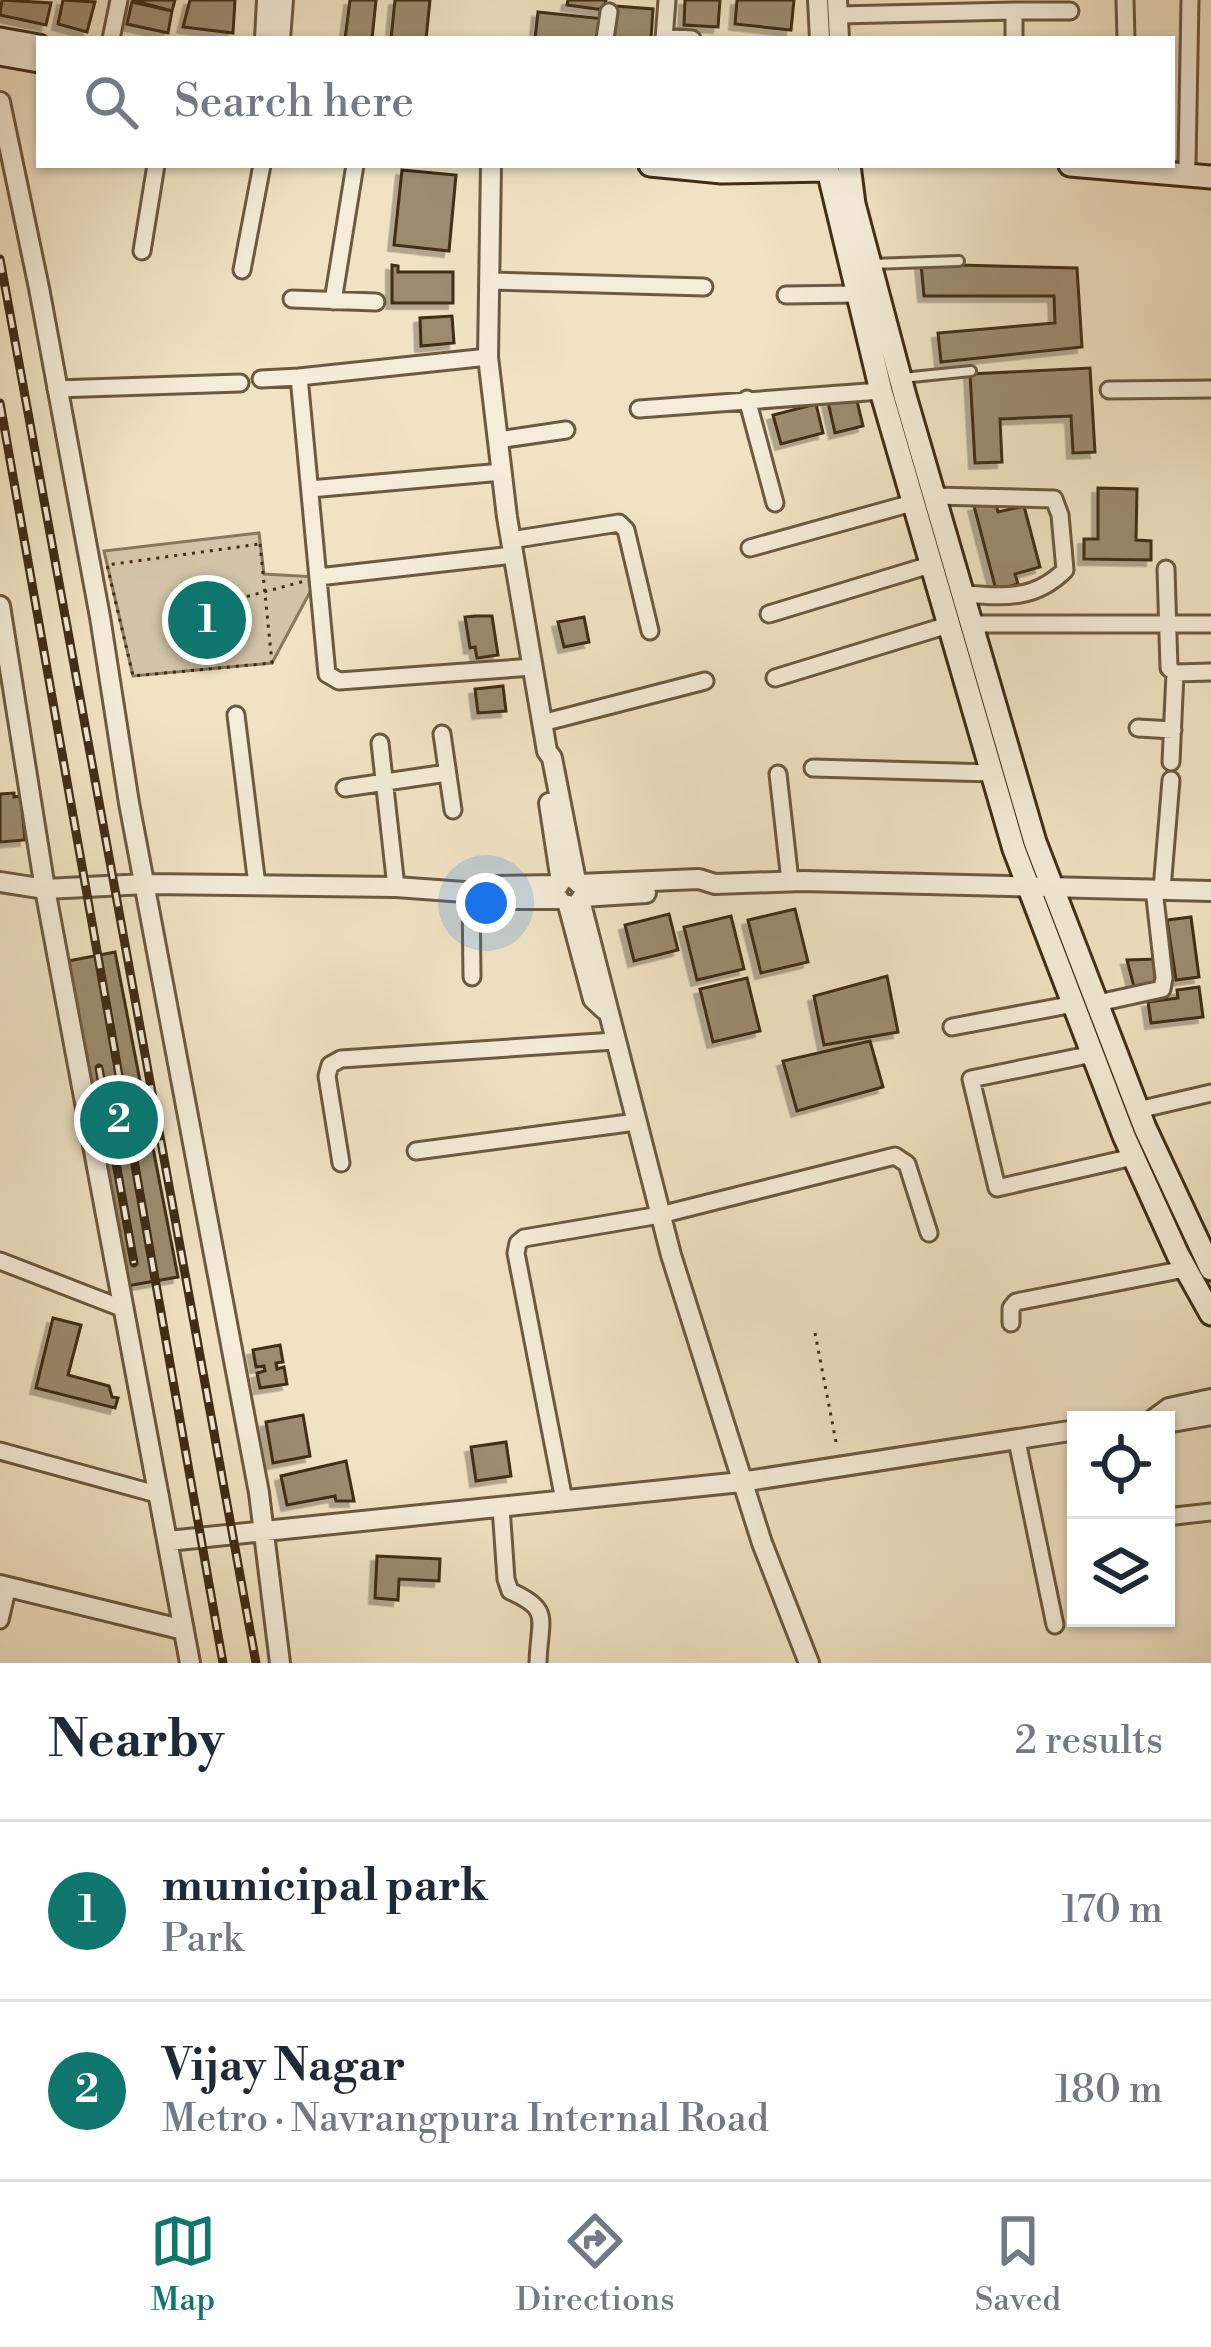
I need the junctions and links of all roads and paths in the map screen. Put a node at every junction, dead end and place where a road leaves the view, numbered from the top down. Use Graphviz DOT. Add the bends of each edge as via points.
graph roads {
  1 [pos="119,0"];
  2 [pos="267,0"];
  3 [pos="283,0"];
  4 [pos="667,0"];
  5 [pos="818,0"];
  6 [pos="1190,0"];
  7 [pos="1125,1"];
  8 [pos="837,7"];
  9 [pos="1014,11"];
  10 [pos="1070,11"];
  11 [pos="609,12"];
  12 [pos="112,36"];
  13 [pos="265,36"];
  14 [pos="280,36"];
  15 [pos="605,36"];
  16 [pos="664,36"];
  17 [pos="820,36"];
  18 [pos="1014,36"];
  19 [pos="1126,36"];
  20 [pos="0,40"];
  21 [pos="36,46"];
  22 [pos="0,55"];
  23 [pos="36,61"];
  24 [pos="0,102"];
  25 [pos="1179,162"];
  26 [pos="1211,165"];
  27 [pos="156,168"];
  28 [pos="261,168"];
  29 [pos="355,168"];
  30 [pos="491,168"];
  31 [pos="681,168"];
  32 [pos="799,168"];
  33 [pos="838,168"];
  34 [pos="839,168"];
  35 [pos="1105,168"];
  36 [pos="1211,177"];
  37 [pos="142,251"];
  38 [pos="959,261"];
  39 [pos="870,264"];
  40 [pos="242,270"];
  41 [pos="489,281"];
  42 [pos="704,287"];
  43 [pos="857,294"];
  44 [pos="786,295"];
  45 [pos="292,299"];
  46 [pos="333,301"];
  47 [pos="376,302"];
  48 [pos="488,357"];
  49 [pos="971,371"];
  50 [pos="299,377"];
  51 [pos="261,379"];
  52 [pos="901,379"];
  53 [pos="241,383"];
  54 [pos="56,389"];
  55 [pos="1211,389"];
  56 [pos="1109,390"];
  57 [pos="881,391"];
  58 [pos="747,399"];
  59 [pos="639,409"];
  60 [pos="566,430"];
  61 [pos="498,440"];
  62 [pos="502,472"];
  63 [pos="310,489"];
  64 [pos="922,500"];
  65 [pos="775,503"];
  66 [pos="512,547"];
  67 [pos="751,548"];
  68 [pos="930,565"];
  69 [pos="1166,569"];
  70 [pos="263,574"];
  71 [pos="318,577"];
  72 [pos="965,594"];
  73 [pos="226,602"];
  74 [pos="0,606"];
  75 [pos="769,614"];
  76 [pos="1166,624"];
  77 [pos="960,625"];
  78 [pos="1211,625"];
  79 [pos="650,631"];
  80 [pos="533,667"];
  81 [pos="1211,672"];
  82 [pos="1175,673"];
  83 [pos="775,678"];
  84 [pos="705,681"];
  85 [pos="236,715"];
  86 [pos="542,723"];
  87 [pos="1138,728"];
  88 [pos="1173,730"];
  89 [pos="442,734"];
  90 [pos="380,743"];
  91 [pos="1171,762"];
  92 [pos="813,768"];
  93 [pos="447,773"];
  94 [pos="992,773"];
  95 [pos="778,774"];
  96 [pos="1171,780"];
  97 [pos="385,782"];
  98 [pos="345,788"];
  99 [pos="453,810"];
  100 [pos="790,881"];
  101 [pos="0,882"];
  102 [pos="146,884"];
  103 [pos="256,885"];
  104 [pos="1028,885"];
  105 [pos="1052,885"];
  106 [pos="396,887"];
  107 [pos="1158,889"];
  108 [pos="45,890"];
  109 [pos="1211,891"];
  110 [pos="474,892"];
  111 [pos="571,892"];
  112 [pos="472,977"];
  113 [pos="1074,1004"];
  114 [pos="1098,1004"];
  115 [pos="952,1027"];
  116 [pos="616,1041"];
  117 [pos="1093,1054"];
  118 [pos="1211,1093"];
  119 [pos="1138,1110"];
  120 [pos="636,1122"];
  121 [pos="416,1151"];
  122 [pos="1133,1157"];
  123 [pos="341,1163"];
  124 [pos="660,1215"];
  125 [pos="929,1233"];
  126 [pos="0,1261"];
  127 [pos="1185,1269"];
  128 [pos="1211,1269"];
  129 [pos="124,1309"];
  130 [pos="1211,1315"];
  131 [pos="1011,1323"];
  132 [pos="815,1333"];
  133 [pos="1211,1399"];
  134 [pos="1164,1411"];
  135 [pos="1211,1415"];
  136 [pos="1175,1421"];
  137 [pos="1067,1432"];
  138 [pos="1017,1441"];
  139 [pos="0,1451"];
  140 [pos="841,1466"];
  141 [pos="741,1482"];
  142 [pos="160,1495"];
  143 [pos="564,1500"];
  144 [pos="501,1507"];
  145 [pos="1211,1512"];
  146 [pos="1175,1516"];
  147 [pos="266,1531"];
  148 [pos="168,1541"];
  149 [pos="4,1586"];
  150 [pos="0,1620"];
  151 [pos="1055,1625"];
  152 [pos="184,1630"];
  153 [pos="190,1663"];
  154 [pos="280,1663"];
  155 [pos="538,1663"];
  156 [pos="809,1663"];
  1 -- 12 [label="street"];
  2 -- 13 [label="street"];
  3 -- 14 [label="street"];
  4 -- 16 [label="street"];
  5 -- 17 [label="street"];
  6 -- 25 [label="street"];
  7 -- 19 [label="street"];
  8 -- 9 [label="street"];
  9 -- 10 [label="street"];
  9 -- 18 [label="street"];
  11 -- 15 [label="street"];
  20 -- 21 [label="main road"];
  22 -- 23 [label="main road"];
  24 -- 54 [label="street"];
  25 -- 26 [label="main road"];
  27 -- 37 [label="street"];
  28 -- 40 [label="street"];
  29 -- 46 [label="street"];
  30 -- 41 [label="street"];
  31 -- 32 [label="main road"];
  33 -- 43 [label="main road"];
  34 -- 39 [label="main road"];
  35 -- 36 [label="main road"];
  38 -- 39 [label="lane"];
  39 -- 52 [label="main road"];
  41 -- 42 [label="street"];
  41 -- 48 [label="street"];
  43 -- 44 [label="street"];
  43 -- 57 [label="main road"];
  45 -- 46 [label="street"];
  46 -- 47 [label="street"];
  48 -- 50 [label="street"];
  48 -- 61 [label="street"];
  49 -- 52 [label="lane"];
  50 -- 51 [label="street"];
  50 -- 63 [label="street"];
  52 -- 64 [label="main road"];
  53 -- 54 [label="street"];
  54 -- 102 [label="street"];
  55 -- 56 [label="street"];
  57 -- 58 [label="street"];
  57 -- 64 [label="main road"];
  58 -- 59 [label="street"];
  58 -- 65 [label="street"];
  60 -- 61 [label="street"];
  61 -- 62 [label="street"];
  62 -- 63 [label="street"];
  62 -- 66 [label="street"];
  63 -- 71 [label="street"];
  64 -- 67 [label="street"];
  64 -- 68 [label="main road"];
  64 -- 72 [label="main road"];
  64 -- 72 [label="street" via="1054,499 1065,570 1047,588"];
  66 -- 71 [label="street"];
  66 -- 79 [label="street" via="620,523"];
  66 -- 80 [label="street"];
  68 -- 75 [label="street"];
  68 -- 77 [label="main road"];
  69 -- 76 [label="street"];
  70 -- 70 [label="path" via="260,544 107,565 133,676 272,662"];
  71 -- 73 [label="path"];
  71 -- 80 [label="street" via="332,680"];
  72 -- 77 [label="main road"];
  73 -- 73 [label="path" via="224,624 167,626 165,609 182,598"];
  74 -- 108 [label="street"];
  76 -- 77 [label="street"];
  76 -- 78 [label="street"];
  76 -- 82 [label="street"];
  77 -- 83 [label="street"];
  77 -- 94 [label="main road"];
  77 -- 105 [label="main road"];
  80 -- 86 [label="street"];
  81 -- 82 [label="street"];
  82 -- 88 [label="street"];
  84 -- 86 [label="street"];
  85 -- 103 [label="street"];
  86 -- 111 [label="street" via="542,760"];
  87 -- 88 [label="street"];
  88 -- 91 [label="street"];
  89 -- 93 [label="street"];
  90 -- 97 [label="street"];
  92 -- 94 [label="street"];
  93 -- 97 [label="street"];
  93 -- 99 [label="street"];
  94 -- 104 [label="main road"];
  95 -- 100 [label="street"];
  96 -- 107 [label="street"];
  97 -- 98 [label="street"];
  97 -- 106 [label="street"];
  100 -- 104 [label="street"];
  100 -- 111 [label="street" via="699,879"];
  101 -- 108 [label="street"];
  102 -- 103 [label="street"];
  102 -- 108 [label="street"];
  102 -- 147 [label="street"];
  103 -- 106 [label="street"];
  104 -- 105 [label="street"];
  104 -- 113 [label="main road"];
  105 -- 107 [label="street"];
  105 -- 114 [label="main road"];
  106 -- 110 [label="street"];
  107 -- 109 [label="street"];
  107 -- 114 [label="street" via="1162,989"];
  108 -- 129 [label="street"];
  110 -- 111 [label="street" via="495,899"];
  110 -- 112 [label="street"];
  111 -- 116 [label="street" via="593,999"];
  113 -- 115 [label="street"];
  113 -- 117 [label="main road"];
  114 -- 119 [label="main road"];
  116 -- 120 [label="street"];
  116 -- 123 [label="street" via="341,1059 327,1076"];
  117 -- 122 [label="main road"];
  117 -- 122 [label="street" via="971,1079 997,1189"];
  118 -- 119 [label="street"];
  119 -- 128 [label="main road"];
  120 -- 121 [label="street"];
  120 -- 124 [label="street"];
  122 -- 127 [label="main road"];
  124 -- 125 [label="street" via="895,1156 907,1164"];
  124 -- 141 [label="street"];
  124 -- 143 [label="street" via="518,1243"];
  126 -- 129 [label="street"];
  127 -- 130 [label="main road"];
  127 -- 131 [label="street" via="1016,1302"];
  129 -- 142 [label="street"];
  132 -- 140 [label="path"];
  133 -- 134 [label="street"];
  135 -- 136 [label="street"];
  137 -- 138 [label="street"];
  138 -- 140 [label="street"];
  138 -- 151 [label="street"];
  139 -- 142 [label="street"];
  140 -- 141 [label="street"];
  141 -- 143 [label="street"];
  141 -- 156 [label="street"];
  142 -- 148 [label="street"];
  143 -- 144 [label="street"];
  144 -- 147 [label="street"];
  144 -- 155 [label="street" via="510,1591 540,1609"];
  145 -- 146 [label="street"];
  147 -- 148 [label="street"];
  147 -- 154 [label="street"];
  148 -- 152 [label="street"];
  149 -- 150 [label="street"];
  149 -- 152 [label="street"];
  152 -- 153 [label="street"];
}
